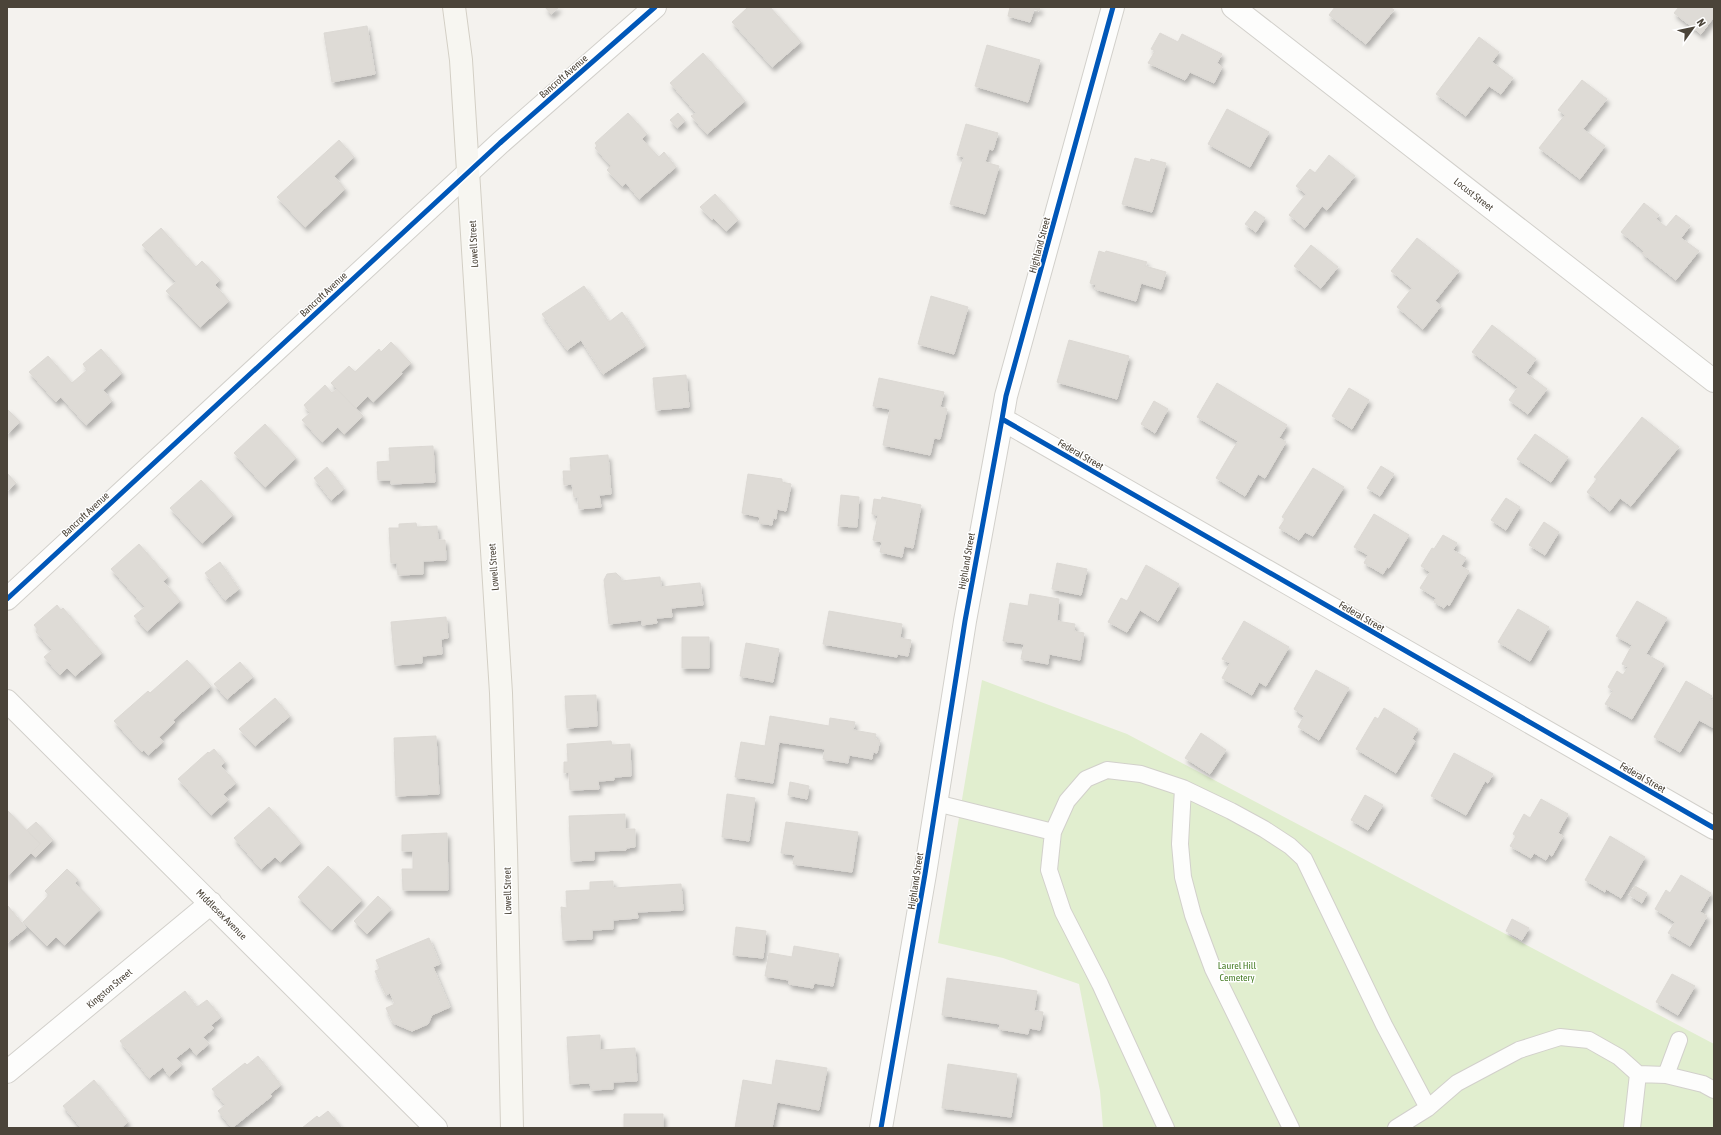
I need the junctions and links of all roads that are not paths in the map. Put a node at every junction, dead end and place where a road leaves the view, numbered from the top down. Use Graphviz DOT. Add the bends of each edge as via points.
graph roads {
  1 [pos="454,7"];
  2 [pos="655,7"];
  3 [pos="1114,7"];
  4 [pos="1233,7"];
  5 [pos="469,172"];
  6 [pos="1714,381"];
  7 [pos="1002,419"];
  8 [pos="7,599"];
  9 [pos="7,701"];
  10 [pos="1183,788"];
  11 [pos="936,803"];
  12 [pos="1714,828"];
  13 [pos="1053,832"];
  14 [pos="211,903"];
  15 [pos="1678,1040"];
  16 [pos="7,1072"];
  17 [pos="1638,1074"];
  18 [pos="1666,1076"];
  19 [pos="1714,1090"];
  20 [pos="1428,1108"];
  21 [pos="436,1128"];
  22 [pos="512,1128"];
  23 [pos="881,1128"];
  24 [pos="1166,1128"];
  25 [pos="1291,1128"];
  26 [pos="1396,1128"];
  27 [pos="1632,1128"];
  1 -- 5 [label="main road, Lowell Street" via="462,60"];
  2 -- 5 [label="street, Bancroft Avenue"];
  3 -- 7 [label="street, Highland Street" via="1006,396"];
  4 -- 6 [label="street, Locust Street"];
  5 -- 8 [label="street, Bancroft Avenue"];
  5 -- 22 [label="main road, Lowell Street" via="501,693"];
  7 -- 11 [label="street, Highland Street" via="964,621"];
  7 -- 12 [label="street, Federal Street"];
  9 -- 14 [label="street, Middlesex Avenue"];
  10 -- 13 [label="lane" via="1141,774 1106,770 1086,779 1067,801"];
  10 -- 20 [label="lane" via="1264,829 1304,859 1384,1025"];
  10 -- 25 [label="lane" via="1180,844 1183,877 1192,915 1213,969"];
  11 -- 13 [label="lane"];
  11 -- 23 [label="street, Highland Street"];
  13 -- 24 [label="lane" via="1049,870 1063,912 1100,984"];
  14 -- 16 [label="street, Kingston Street"];
  14 -- 21 [label="street, Middlesex Avenue"];
  15 -- 18 [label="lane"];
  17 -- 18 [label="lane"];
  17 -- 20 [label="lane" via="1619,1058 1589,1040 1560,1037 1519,1050 1457,1083"];
  17 -- 27 [label="lane"];
  18 -- 19 [label="lane" via="1703,1084"];
  20 -- 26 [label="lane"];
}
